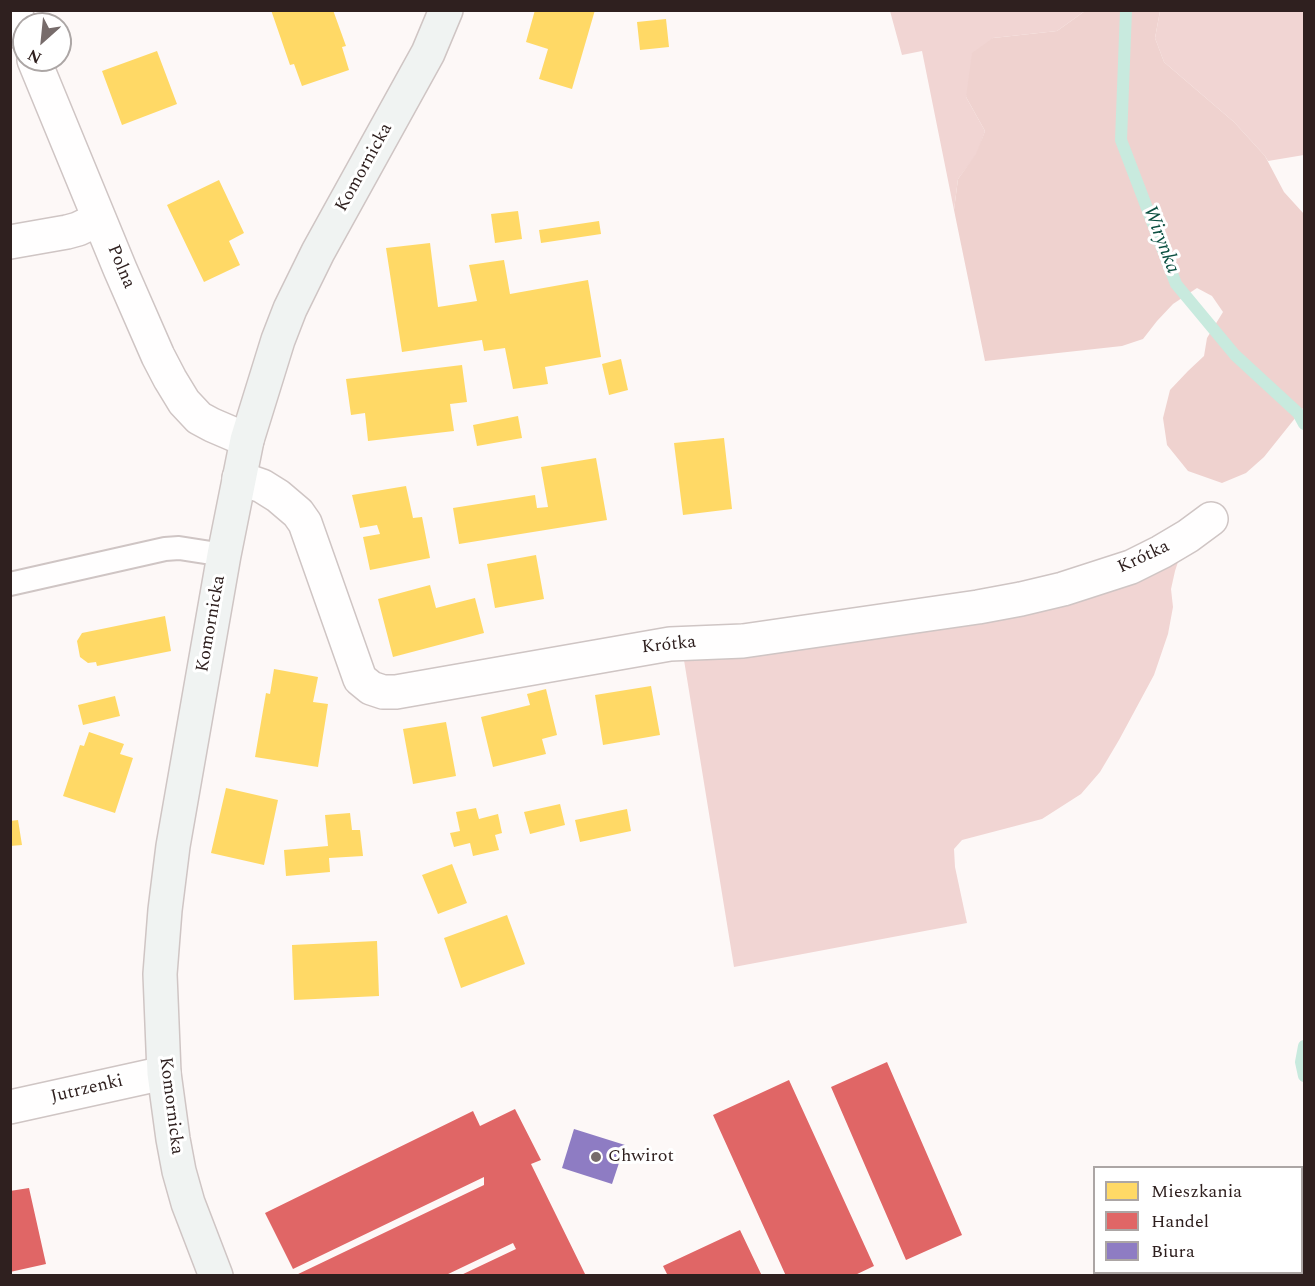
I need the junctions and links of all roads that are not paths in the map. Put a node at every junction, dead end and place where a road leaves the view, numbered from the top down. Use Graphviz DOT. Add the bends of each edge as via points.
graph roads {
  1 [pos="447,10"];
  2 [pos="39,72"];
  3 [pos="99,219"];
  4 [pos="10,242"];
  5 [pos="247,440"];
  6 [pos="239,478"];
  7 [pos="1211,519"];
  8 [pos="224,555"];
  9 [pos="10,584"];
  10 [pos="164,1073"];
  11 [pos="10,1107"];
  12 [pos="216,1275"];
  1 -- 5 [label="street, Komornicka" via="428,53 299,290 278,340"];
  2 -- 3 [label="street, Polna"];
  3 -- 4 [label="street" via="67,232"];
  3 -- 5 [label="street, Polna" via="158,356 184,402 200,418"];
  5 -- 6 [label="street, Komornicka"];
  6 -- 7 [label="street, Krótka" via="278,495 305,523 360,679 383,692 670,644 743,641 1021,599 1131,567"];
  6 -- 8 [label="street, Komornicka"];
  8 -- 9 [label="lane" via="165,549"];
  8 -- 10 [label="street, Komornicka" via="167,889 160,974"];
  10 -- 11 [label="street, Jutrzenki"];
  10 -- 12 [label="street, Komornicka" via="179,1171"];
}
